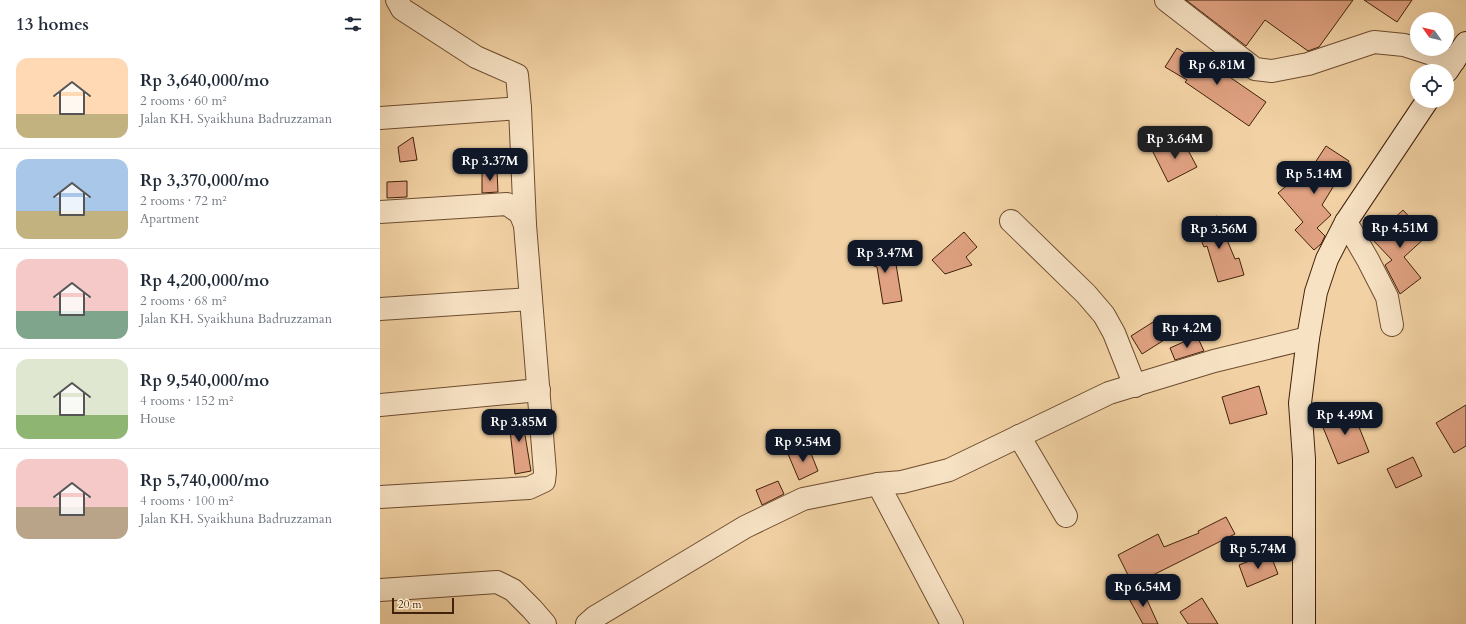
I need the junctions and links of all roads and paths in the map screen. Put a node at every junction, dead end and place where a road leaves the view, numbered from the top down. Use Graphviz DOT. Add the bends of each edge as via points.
graph roads {
  1 [pos="397,0"];
  2 [pos="1166,0"];
  3 [pos="1466,43"];
  4 [pos="1447,64"];
  5 [pos="1452,64"];
  6 [pos="520,108"];
  7 [pos="1422,108"];
  8 [pos="380,118"];
  9 [pos="380,212"];
  10 [pos="1011,221"];
  11 [pos="1346,222"];
  12 [pos="524,225"];
  13 [pos="531,299"];
  14 [pos="380,309"];
  15 [pos="1392,325"];
  16 [pos="1308,338"];
  17 [pos="1134,386"];
  18 [pos="539,390"];
  19 [pos="380,405"];
  20 [pos="1019,436"];
  21 [pos="878,484"];
  22 [pos="380,497"];
  23 [pos="1066,516"];
  24 [pos="380,590"];
  25 [pos="545,624"];
  26 [pos="591,624"];
  27 [pos="952,624"];
  28 [pos="1304,624"];
  1 -- 6 [label="street" via="402,9 476,57 517,75"];
  2 -- 4 [label="street" via="1256,69 1272,71 1308,64 1374,42 1404,45"];
  3 -- 5 [label="street"];
  6 -- 8 [label="street"];
  6 -- 12 [label="street"];
  7 -- 11 [label="street"];
  9 -- 12 [label="street" via="507,204 520,213"];
  10 -- 17 [label="street" via="1104,315 1114,333"];
  11 -- 15 [label="street" via="1387,298"];
  11 -- 16 [label="street" via="1327,259 1316,292"];
  12 -- 13 [label="street"];
  13 -- 14 [label="street"];
  13 -- 18 [label="street"];
  16 -- 17 [label="street" via="1214,360"];
  16 -- 28 [label="street" via="1300,403 1304,459"];
  17 -- 20 [label="street" via="1109,393"];
  18 -- 19 [label="street"];
  18 -- 22 [label="street" via="546,472 544,481 529,488"];
  20 -- 21 [label="street" via="949,470 902,482"];
  20 -- 23 [label="street"];
  21 -- 26 [label="street" via="803,499 745,527 595,617"];
  21 -- 27 [label="street"];
  24 -- 25 [label="street" via="497,582 513,590"];
}
